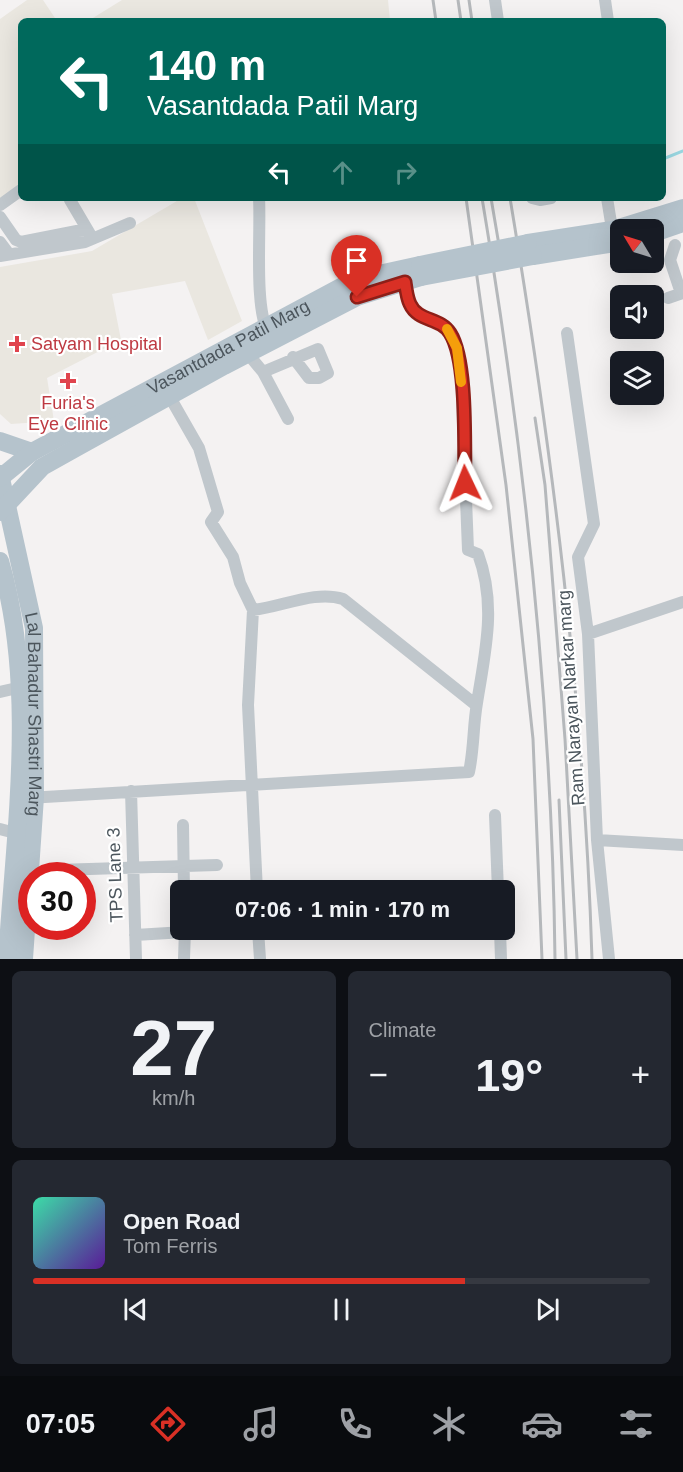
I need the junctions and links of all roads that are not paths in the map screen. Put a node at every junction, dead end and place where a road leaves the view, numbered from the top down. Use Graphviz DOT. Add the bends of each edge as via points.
graph roads {
  1 [pos="495,0"];
  2 [pos="605,0"];
  3 [pos="498,18"];
  4 [pos="608,18"];
  5 [pos="18,192"];
  6 [pos="71,201"];
  7 [pos="259,201"];
  8 [pos="608,201"];
  9 [pos="0,205"];
  10 [pos="683,208"];
  11 [pos="0,217"];
  12 [pos="612,219"];
  13 [pos="659,219"];
  14 [pos="683,222"];
  15 [pos="130,223"];
  16 [pos="664,229"];
  17 [pos="90,233"];
  18 [pos="610,240"];
  19 [pos="0,242"];
  20 [pos="675,245"];
  21 [pos="4,255"];
  22 [pos="422,272"];
  23 [pos="682,293"];
  24 [pos="668,297"];
  25 [pos="268,333"];
  26 [pos="567,333"];
  27 [pos="248,354"];
  28 [pos="293,357"];
  29 [pos="221,359"];
  30 [pos="263,372"];
  31 [pos="165,390"];
  32 [pos="288,419"];
  33 [pos="0,441"];
  34 [pos="65,445"];
  35 [pos="32,452"];
  36 [pos="0,476"];
  37 [pos="3,509"];
  38 [pos="0,561"];
  39 [pos="683,602"];
  40 [pos="253,610"];
  41 [pos="588,634"];
  42 [pos="28,686"];
  43 [pos="0,692"];
  44 [pos="476,705"];
  45 [pos="252,785"];
  46 [pos="131,791"];
  47 [pos="26,798"];
  48 [pos="495,815"];
  49 [pos="183,825"];
  50 [pos="8,831"];
  51 [pos="597,840"];
  52 [pos="683,845"];
  53 [pos="217,865"];
  54 [pos="184,867"];
  55 [pos="133,868"];
  56 [pos="96,869"];
  57 [pos="184,880"];
  58 [pos="256,880"];
  59 [pos="498,880"];
  60 [pos="170,932"];
  61 [pos="135,935"];
  62 [pos="185,940"];
  63 [pos="259,940"];
  64 [pos="500,940"];
  65 [pos="7,959"];
  66 [pos="24,959"];
  67 [pos="135,959"];
  68 [pos="184,959"];
  69 [pos="260,959"];
  70 [pos="501,959"];
  71 [pos="609,959"];
  1 -- 3 [label="street"];
  2 -- 4 [label="street"];
  5 -- 9 [label="street"];
  6 -- 17 [label="street"];
  7 -- 25 [label="street" via="259,285"];
  8 -- 12 [label="street"];
  10 -- 13 [label="main road, Vasantdada Patil Marg"];
  11 -- 17 [label="street" via="21,242"];
  14 -- 16 [label="main road"];
  15 -- 17 [label="street"];
  17 -- 21 [label="street" via="85,242"];
  18 -- 22 [label="main road, Vasantdada Patil Marg, bridge" via="530,250"];
  19 -- 21 [label="street"];
  20 -- 23 [label="street" via="670,260"];
  22 -- 25 [label="main road, Vasantdada Patil Marg" via="356,279"];
  22 -- 44 [label="street" via="410,305 419,316 441,323 457,348 468,550 478,554 487,577 488,651"];
  23 -- 24 [label="street"];
  25 -- 27 [label="main road, Vasantdada Patil Marg"];
  25 -- 29 [label="main road, Vasantdada Patil Marg"];
  26 -- 41 [label="street, Ram Narayan Narkar marg" via="594,524 578,557"];
  27 -- 29 [label="main road, Vasantdada Patil Marg"];
  27 -- 30 [label="street"];
  28 -- 30 [label="street"];
  29 -- 31 [label="main road, Vasantdada Patil Marg"];
  30 -- 32 [label="street"];
  31 -- 34 [label="main road, Vasantdada Patil Marg"];
  31 -- 40 [label="street" via="199,448 218,512 211,522 233,557"];
  33 -- 35 [label="main road"];
  34 -- 35 [label="main road, Vasantdada Patil Marg"];
  34 -- 37 [label="main road, Vasantdada Patil Marg"];
  35 -- 36 [label="main road, Vasantdada Patil Marg"];
  36 -- 37 [label="main road, Lal Bahadur Shastri Marg"];
  37 -- 42 [label="main road, Lal Bahadur Shastri Marg" via="34,628"];
  38 -- 42 [label="main road, Lal Bahadur Shastri Marg"];
  39 -- 41 [label="street"];
  40 -- 44 [label="street" via="329,594 343,599"];
  40 -- 45 [label="street" via="248,705"];
  41 -- 51 [label="street, Ram Narayan Narkar marg"];
  42 -- 43 [label="street"];
  42 -- 47 [label="main road, Lal Bahadur Shastri Marg"];
  44 -- 45 [label="street" via="469,772"];
  45 -- 46 [label="street"];
  45 -- 58 [label="street"];
  46 -- 47 [label="street"];
  46 -- 55 [label="street, TPS Lane 3"];
  47 -- 50 [label="main road, Lal Bahadur Shastri Marg"];
  47 -- 66 [label="main road, Lal Bahadur Shastri Marg"];
  48 -- 59 [label="street"];
  49 -- 54 [label="street"];
  50 -- 65 [label="main road, Lal Bahadur Shastri Marg"];
  51 -- 52 [label="street"];
  51 -- 71 [label="street, Ram Narayan Narkar marg"];
  53 -- 54 [label="street"];
  54 -- 55 [label="street"];
  54 -- 57 [label="street"];
  55 -- 56 [label="street"];
  55 -- 61 [label="street, TPS Lane 3"];
  60 -- 61 [label="street"];
  61 -- 67 [label="street, TPS Lane 3"];
  62 -- 68 [label="street"];
  63 -- 69 [label="street"];
  64 -- 70 [label="street"];
}
